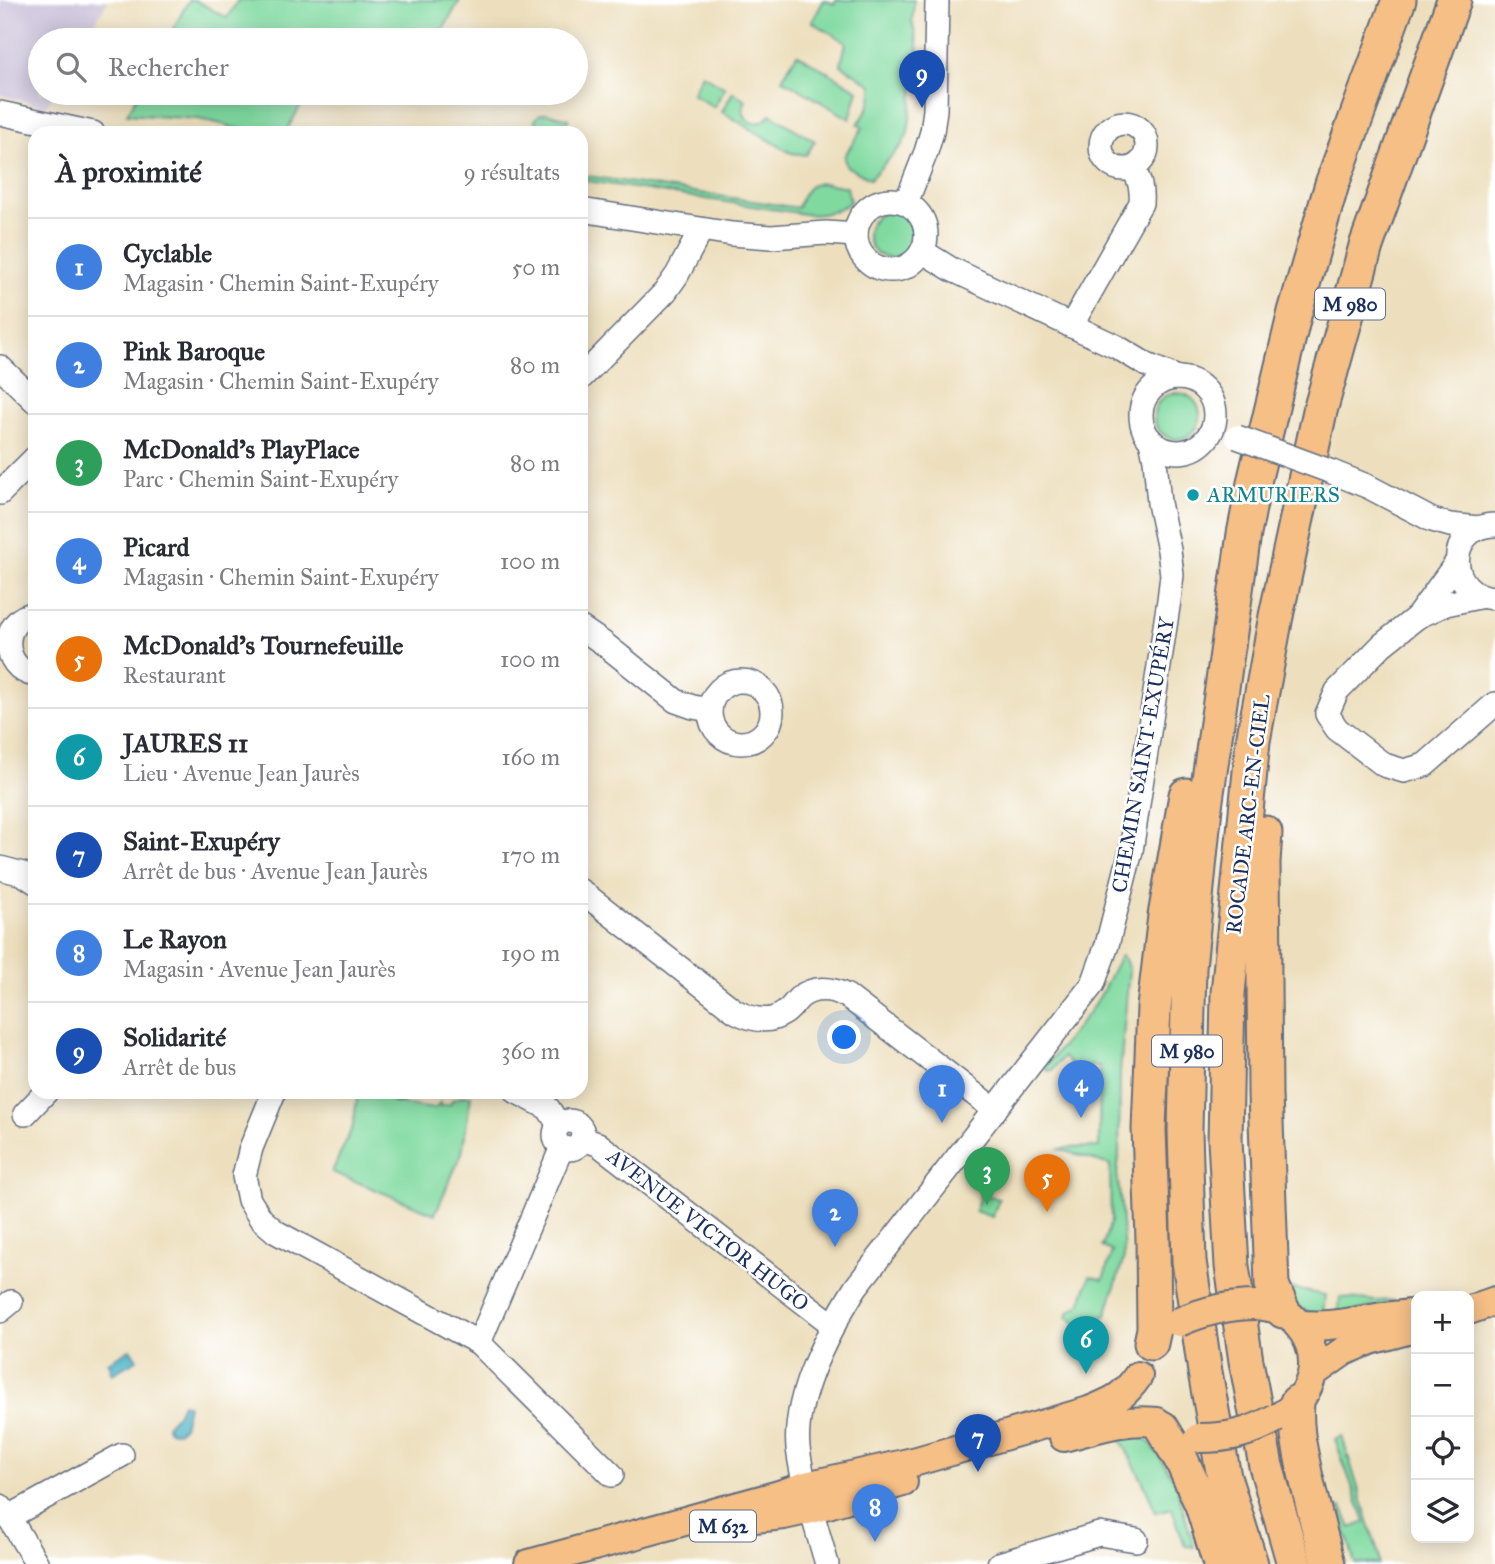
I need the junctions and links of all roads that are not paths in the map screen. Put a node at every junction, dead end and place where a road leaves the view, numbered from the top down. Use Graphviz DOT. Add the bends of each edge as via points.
graph roads {
  1 [pos="937,0"];
  2 [pos="1399,0"];
  3 [pos="1454,0"];
  4 [pos="0,113"];
  5 [pos="56,126"];
  6 [pos="1133,168"];
  7 [pos="906,203"];
  8 [pos="588,211"];
  9 [pos="701,230"];
  10 [pos="856,235"];
  11 [pos="922,251"];
  12 [pos="1071,326"];
  13 [pos="1132,357"];
  14 [pos="0,367"];
  15 [pos="588,371"];
  16 [pos="1178,379"];
  17 [pos="28,394"];
  18 [pos="1147,395"];
  19 [pos="1213,427"];
  20 [pos="1151,440"];
  21 [pos="1186,451"];
  22 [pos="28,465"];
  23 [pos="1159,491"];
  24 [pos="0,493"];
  25 [pos="1432,520"];
  26 [pos="1490,525"];
  27 [pos="1244,534"];
  28 [pos="1457,561"];
  29 [pos="1489,597"];
  30 [pos="28,615"];
  31 [pos="1276,616"];
  32 [pos="1417,617"];
  33 [pos="588,633"];
  34 [pos="3,636"];
  35 [pos="28,674"];
  36 [pos="1495,704"];
  37 [pos="710,710"];
  38 [pos="0,868"];
  39 [pos="28,877"];
  40 [pos="588,896"];
  41 [pos="39,1099"];
  42 [pos="271,1099"];
  43 [pos="531,1099"];
  44 [pos="995,1110"];
  45 [pos="25,1114"];
  46 [pos="567,1137"];
  47 [pos="1279,1313"];
  48 [pos="1411,1314"];
  49 [pos="833,1325"];
  50 [pos="1411,1329"];
  51 [pos="480,1343"];
  52 [pos="1152,1343"];
  53 [pos="1313,1373"];
  54 [pos="1138,1376"];
  55 [pos="1287,1410"];
  56 [pos="1160,1425"];
  57 [pos="122,1455"];
  58 [pos="612,1475"];
  59 [pos="809,1498"];
  60 [pos="5,1511"];
  61 [pos="1136,1540"];
  62 [pos="37,1564"];
  63 [pos="529,1564"];
  64 [pos="575,1564"];
  65 [pos="827,1564"];
  66 [pos="999,1564"];
  67 [pos="1220,1564"];
  68 [pos="1251,1564"];
  69 [pos="1294,1564"];
  70 [pos="1328,1564"];
  1 -- 7 [label="street" via="935,110 926,152"];
  2 -- 27 [label="highway, ROCADE ARC-EN-CIEL / M 980" via="1332,184 1298,299"];
  3 -- 31 [label="highway, ROCADE ARC-EN-CIEL / M 980" via="1366,246 1320,411"];
  4 -- 5 [label="street"];
  6 -- 12 [label="street" via="1140,180 1141,203"];
  7 -- 10 [label="street" via="895,200 872,205 860,218"];
  7 -- 11 [label="street" via="924,224"];
  8 -- 9 [label="street"];
  9 -- 10 [label="street" via="771,237"];
  9 -- 15 [label="street" via="665,292"];
  10 -- 11 [label="street" via="863,257 883,269 905,267"];
  11 -- 12 [label="street"];
  12 -- 13 [label="street"];
  13 -- 16 [label="street"];
  13 -- 18 [label="street"];
  14 -- 17 [label="street"];
  16 -- 18 [label="street" via="1160,383"];
  16 -- 19 [label="street" via="1206,391 1213,402"];
  18 -- 20 [label="street" via="1142,423"];
  19 -- 21 [label="street" via="1202,443"];
  19 -- 25 [label="street, bridge" via="1369,487"];
  20 -- 21 [label="street" via="1167,450"];
  20 -- 23 [label="street, CHEMIN SAINT-EXUPÉRY"];
  21 -- 23 [label="street"];
  22 -- 24 [label="street"];
  23 -- 44 [label="street, CHEMIN SAINT-EXUPÉRY" via="1172,575 1131,851 1110,934 1093,984"];
  25 -- 26 [label="street"];
  25 -- 28 [label="street"];
  26 -- 28 [label="street" via="1466,538"];
  27 -- 52 [label="highway" via="1230,557 1165,916 1154,1007 1149,1129"];
  27 -- 68 [label="highway, ROCADE ARC-EN-CIEL / M 980" via="1205,807 1190,955 1185,1131 1189,1261 1203,1358 1224,1477"];
  28 -- 29 [label="street" via="1468,587"];
  28 -- 32 [label="street"];
  29 -- 32 [label="street" via="1446,604"];
  30 -- 34 [label="street"];
  31 -- 47 [label="highway" via="1283,640 1269,744 1264,849 1265,1094 1272,1285"];
  31 -- 69 [label="highway, ROCADE ARC-EN-CIEL / M 980" via="1252,741 1228,993 1225,1140 1232,1266 1246,1362 1266,1466"];
  32 -- 36 [label="street" via="1337,691 1327,714 1337,729 1384,765 1404,771 1425,765"];
  33 -- 37 [label="street" via="676,701"];
  34 -- 35 [label="street" via="10,659"];
  38 -- 39 [label="street"];
  40 -- 44 [label="street" via="735,1011 755,1019 775,1018 807,993 838,991"];
  41 -- 45 [label="street"];
  42 -- 51 [label="street" via="244,1176 249,1200 261,1219 276,1232"];
  43 -- 46 [label="street, AVENUE VICTOR HUGO" via="548,1108"];
  44 -- 49 [label="street, CHEMIN SAINT-EXUPÉRY" via="856,1287"];
  46 -- 49 [label="street, AVENUE VICTOR HUGO" via="598,1144"];
  46 -- 51 [label="street"];
  47 -- 48 [label="main road" via="1311,1326"];
  47 -- 52 [label="main road, bridge" via="1220,1308 1179,1322"];
  47 -- 53 [label="main road" via="1306,1335"];
  49 -- 59 [label="street, CHEMIN SAINT-EXUPÉRY" via="799,1418 798,1447"];
  50 -- 53 [label="main road" via="1344,1351"];
  51 -- 58 [label="street"];
  52 -- 54 [label="main road" via="1140,1362"];
  53 -- 55 [label="main road" via="1304,1394"];
  54 -- 56 [label="main road" via="1143,1401"];
  54 -- 59 [label="main road, M 632" via="1128,1391 1089,1411"];
  55 -- 56 [label="main road, bridge" via="1260,1427 1223,1438 1181,1436"];
  55 -- 70 [label="highway" via="1296,1418"];
  56 -- 59 [label="main road, M 632" via="1142,1420 1119,1422"];
  56 -- 67 [label="highway" via="1202,1506"];
  57 -- 60 [label="street"];
  59 -- 63 [label="main road, M 632" via="779,1495"];
  59 -- 64 [label="main road, M 632" via="784,1515 748,1518"];
  59 -- 65 [label="street, CHEMIN SAINT-EXUPÉRY"];
  60 -- 62 [label="street"];
  61 -- 66 [label="street" via="1099,1534"];
}
